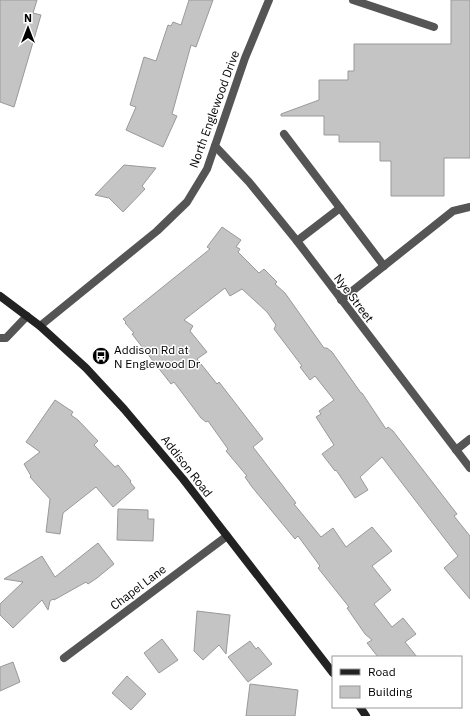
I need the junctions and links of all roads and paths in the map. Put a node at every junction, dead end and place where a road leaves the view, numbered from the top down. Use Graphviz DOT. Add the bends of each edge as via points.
graph roads {
  1 [pos="269,0"];
  2 [pos="353,0"];
  3 [pos="434,27"];
  4 [pos="284,134"];
  5 [pos="215,146"];
  6 [pos="470,207"];
  7 [pos="340,208"];
  8 [pos="296,241"];
  9 [pos="384,266"];
  10 [pos="0,296"];
  11 [pos="341,300"];
  12 [pos="27,316"];
  13 [pos="40,326"];
  14 [pos="3,338"];
  15 [pos="0,347"];
  16 [pos="470,439"];
  17 [pos="456,450"];
  18 [pos="470,468"];
  19 [pos="226,536"];
  20 [pos="64,658"];
  21 [pos="332,672"];
  1 -- 5 [label="street, North Englewood Drive" via="245,58"];
  2 -- 3 [label="street"];
  4 -- 7 [label="street"];
  5 -- 8 [label="street, Nye Street"];
  5 -- 13 [label="street, North Englewood Drive" via="198,185 175,215"];
  6 -- 9 [label="street" via="453,211"];
  7 -- 8 [label="street"];
  7 -- 9 [label="street"];
  8 -- 11 [label="street, Nye Street"];
  9 -- 11 [label="street"];
  10 -- 12 [label="street, Addison Road"];
  11 -- 17 [label="street, Nye Street"];
  12 -- 13 [label="street, Addison Road"];
  12 -- 14 [label="street"];
  13 -- 19 [label="street, Addison Road" via="86,368 124,408"];
  14 -- 15 [label="street"];
  16 -- 17 [label="street"];
  17 -- 18 [label="street, Nye Street"];
  19 -- 20 [label="street, Chapel Lane"];
  19 -- 21 [label="street, Addison Road"];
}
